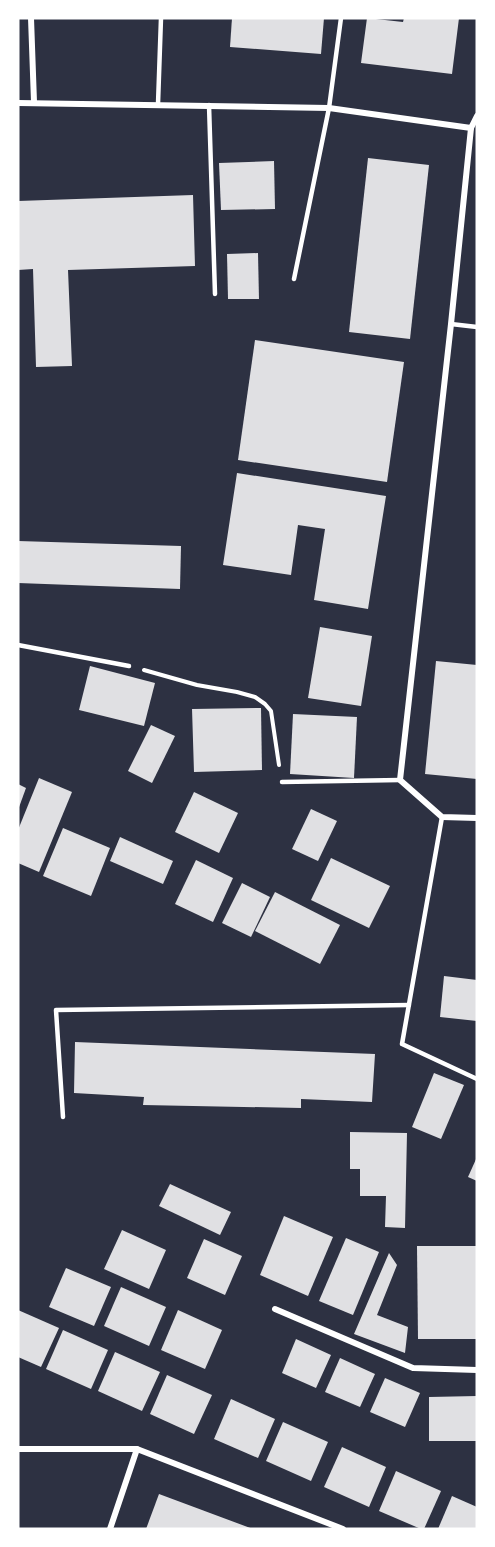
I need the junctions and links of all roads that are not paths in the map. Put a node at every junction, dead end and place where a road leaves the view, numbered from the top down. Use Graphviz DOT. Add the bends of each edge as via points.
graph roads {
  1 [pos="30,18"];
  2 [pos="340,18"];
  3 [pos="162,19"];
  4 [pos="34,102"];
  5 [pos="18,103"];
  6 [pos="158,104"];
  7 [pos="209,105"];
  8 [pos="329,108"];
  9 [pos="477,116"];
  10 [pos="471,128"];
  11 [pos="294,279"];
  12 [pos="215,294"];
  13 [pos="452,324"];
  14 [pos="477,327"];
  15 [pos="18,645"];
  16 [pos="129,666"];
  17 [pos="400,780"];
  18 [pos="282,782"];
  19 [pos="442,817"];
  20 [pos="477,818"];
  21 [pos="409,1005"];
  22 [pos="477,1079"];
  23 [pos="63,1117"];
  24 [pos="274,1309"];
  25 [pos="477,1370"];
  26 [pos="18,1449"];
  27 [pos="137,1449"];
  28 [pos="110,1529"];
  29 [pos="343,1529"];
  1 -- 4 [label="street"];
  2 -- 8 [label="lane"];
  3 -- 6 [label="lane"];
  4 -- 5 [label="street"];
  4 -- 6 [label="street"];
  6 -- 7 [label="street"];
  7 -- 8 [label="street"];
  7 -- 12 [label="lane"];
  8 -- 10 [label="street"];
  8 -- 11 [label="lane"];
  9 -- 10 [label="street"];
  10 -- 13 [label="street"];
  13 -- 14 [label="lane"];
  13 -- 17 [label="street"];
  15 -- 16 [label="lane"];
  17 -- 18 [label="lane"];
  17 -- 19 [label="street"];
  19 -- 20 [label="street"];
  19 -- 21 [label="lane"];
  21 -- 22 [label="lane" via="402,1044"];
  21 -- 23 [label="lane" via="56,1010"];
  24 -- 25 [label="street" via="413,1368"];
  26 -- 27 [label="street"];
  27 -- 28 [label="street"];
  27 -- 29 [label="street"];
}
